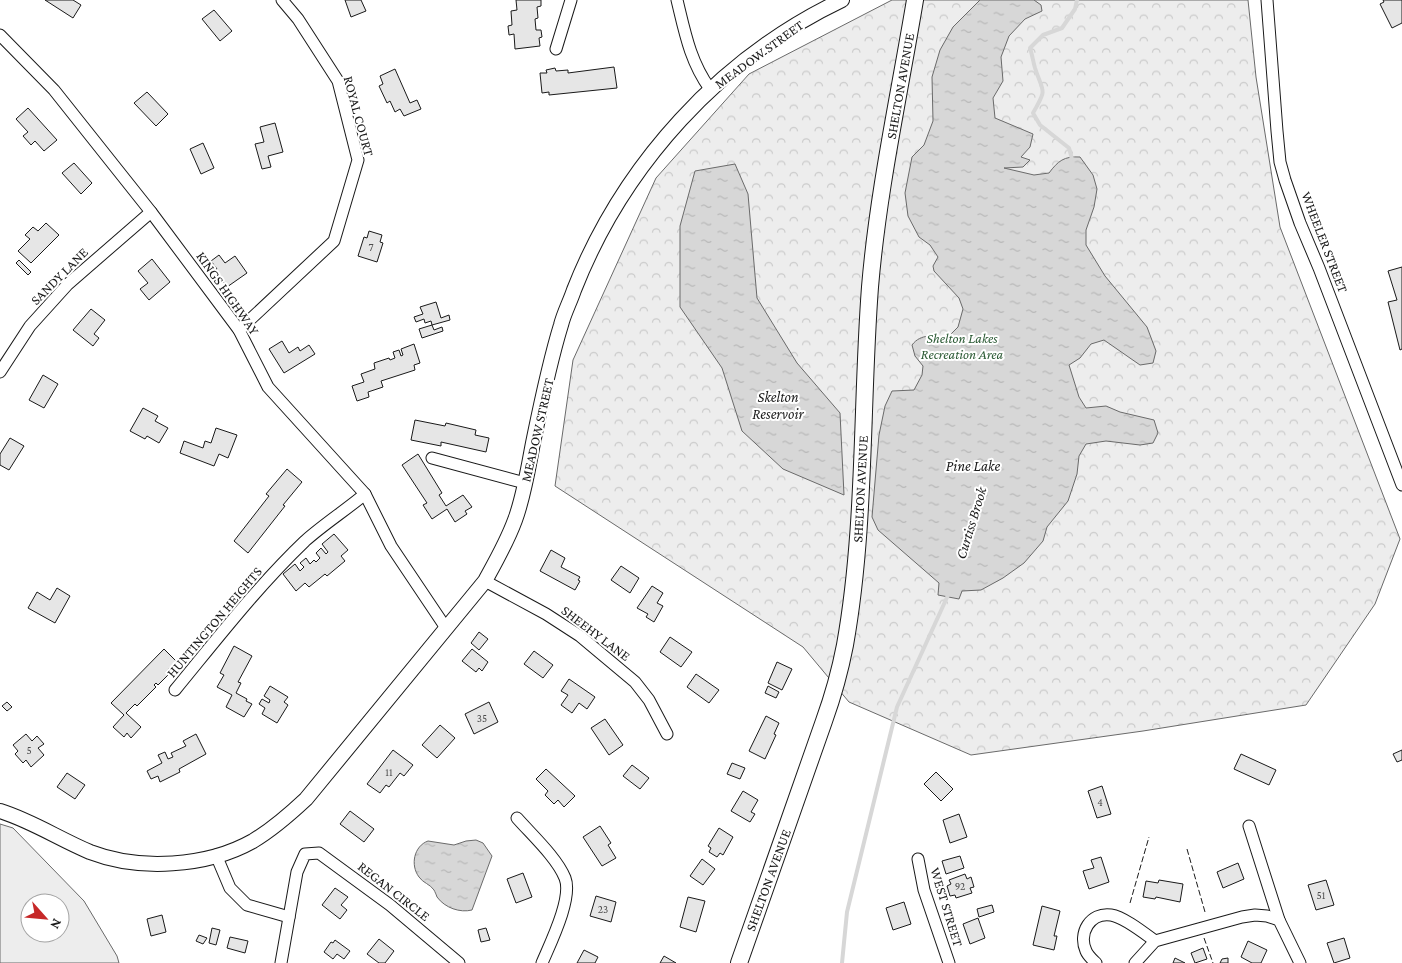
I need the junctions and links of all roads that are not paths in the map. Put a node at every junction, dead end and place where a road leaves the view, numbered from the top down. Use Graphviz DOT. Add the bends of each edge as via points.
graph roads {
  1 [pos="282,0"];
  2 [pos="571,0"];
  3 [pos="677,0"];
  4 [pos="842,0"];
  5 [pos="915,0"];
  6 [pos="1266,0"];
  7 [pos="0,35"];
  8 [pos="556,49"];
  9 [pos="710,89"];
  10 [pos="151,212"];
  11 [pos="239,330"];
  12 [pos="0,372"];
  13 [pos="432,458"];
  14 [pos="525,484"];
  15 [pos="1402,485"];
  16 [pos="365,494"];
  17 [pos="485,581"];
  18 [pos="446,628"];
  19 [pos="175,690"];
  20 [pos="667,734"];
  21 [pos="0,811"];
  22 [pos="517,818"];
  23 [pos="1249,826"];
  24 [pos="216,855"];
  25 [pos="918,860"];
  26 [pos="289,917"];
  27 [pos="1279,920"];
  28 [pos="1155,941"];
  29 [pos="281,963"];
  30 [pos="459,963"];
  31 [pos="542,963"];
  32 [pos="739,963"];
  33 [pos="949,963"];
  34 [pos="1096,963"];
  35 [pos="1135,963"];
  36 [pos="1300,963"];
  1 -- 11 [label="street, ROYAL COURT" via="338,81 358,160 334,241"];
  2 -- 8 [label="street"];
  3 -- 9 [label="street" via="688,45 699,73"];
  4 -- 9 [label="street, MEADOW STREET" via="788,30"];
  5 -- 32 [label="main road, SHELTON AVENUE" via="875,238 859,526 845,646 835,690"];
  6 -- 15 [label="street, WHEELER STREET" via="1283,171 1300,223"];
  7 -- 10 [label="street, KINGS HIGHWAY" via="54,90"];
  9 -- 14 [label="street, MEADOW STREET" via="644,164 586,259 561,325"];
  10 -- 11 [label="street, KINGS HIGHWAY"];
  10 -- 12 [label="street, SANDY LANE" via="68,284 30,326"];
  11 -- 16 [label="street, KINGS HIGHWAY" via="268,387"];
  13 -- 14 [label="street"];
  14 -- 17 [label="street, MEADOW STREET" via="516,518"];
  16 -- 18 [label="street, KINGS HIGHWAY" via="391,546"];
  16 -- 19 [label="street, HUNTINGTON HEIGHTS" via="307,540 269,579"];
  17 -- 18 [label="street, MEADOW STREET"];
  17 -- 20 [label="street, SHEEHY LANE" via="580,636 628,676 649,700"];
  18 -- 24 [label="street, MEADOW STREET" via="306,799 286,818 252,841"];
  21 -- 24 [label="street, MEADOW STREET" via="36,824 91,852 129,862 187,862"];
  22 -- 31 [label="street" via="566,879 568,891"];
  23 -- 27 [label="street"];
  24 -- 26 [label="street" via="230,888 247,905"];
  25 -- 33 [label="street, WEST STREET" via="924,890"];
  26 -- 29 [label="street"];
  26 -- 30 [label="street, REGAN CIRCLE" via="296,872 306,854 319,853 390,905"];
  27 -- 28 [label="street" via="1255,915 1242,917"];
  27 -- 36 [label="street"];
  28 -- 34 [label="street" via="1119,918 1111,915 1096,917 1085,928 1083,936 1086,952"];
  28 -- 35 [label="street"];
}
